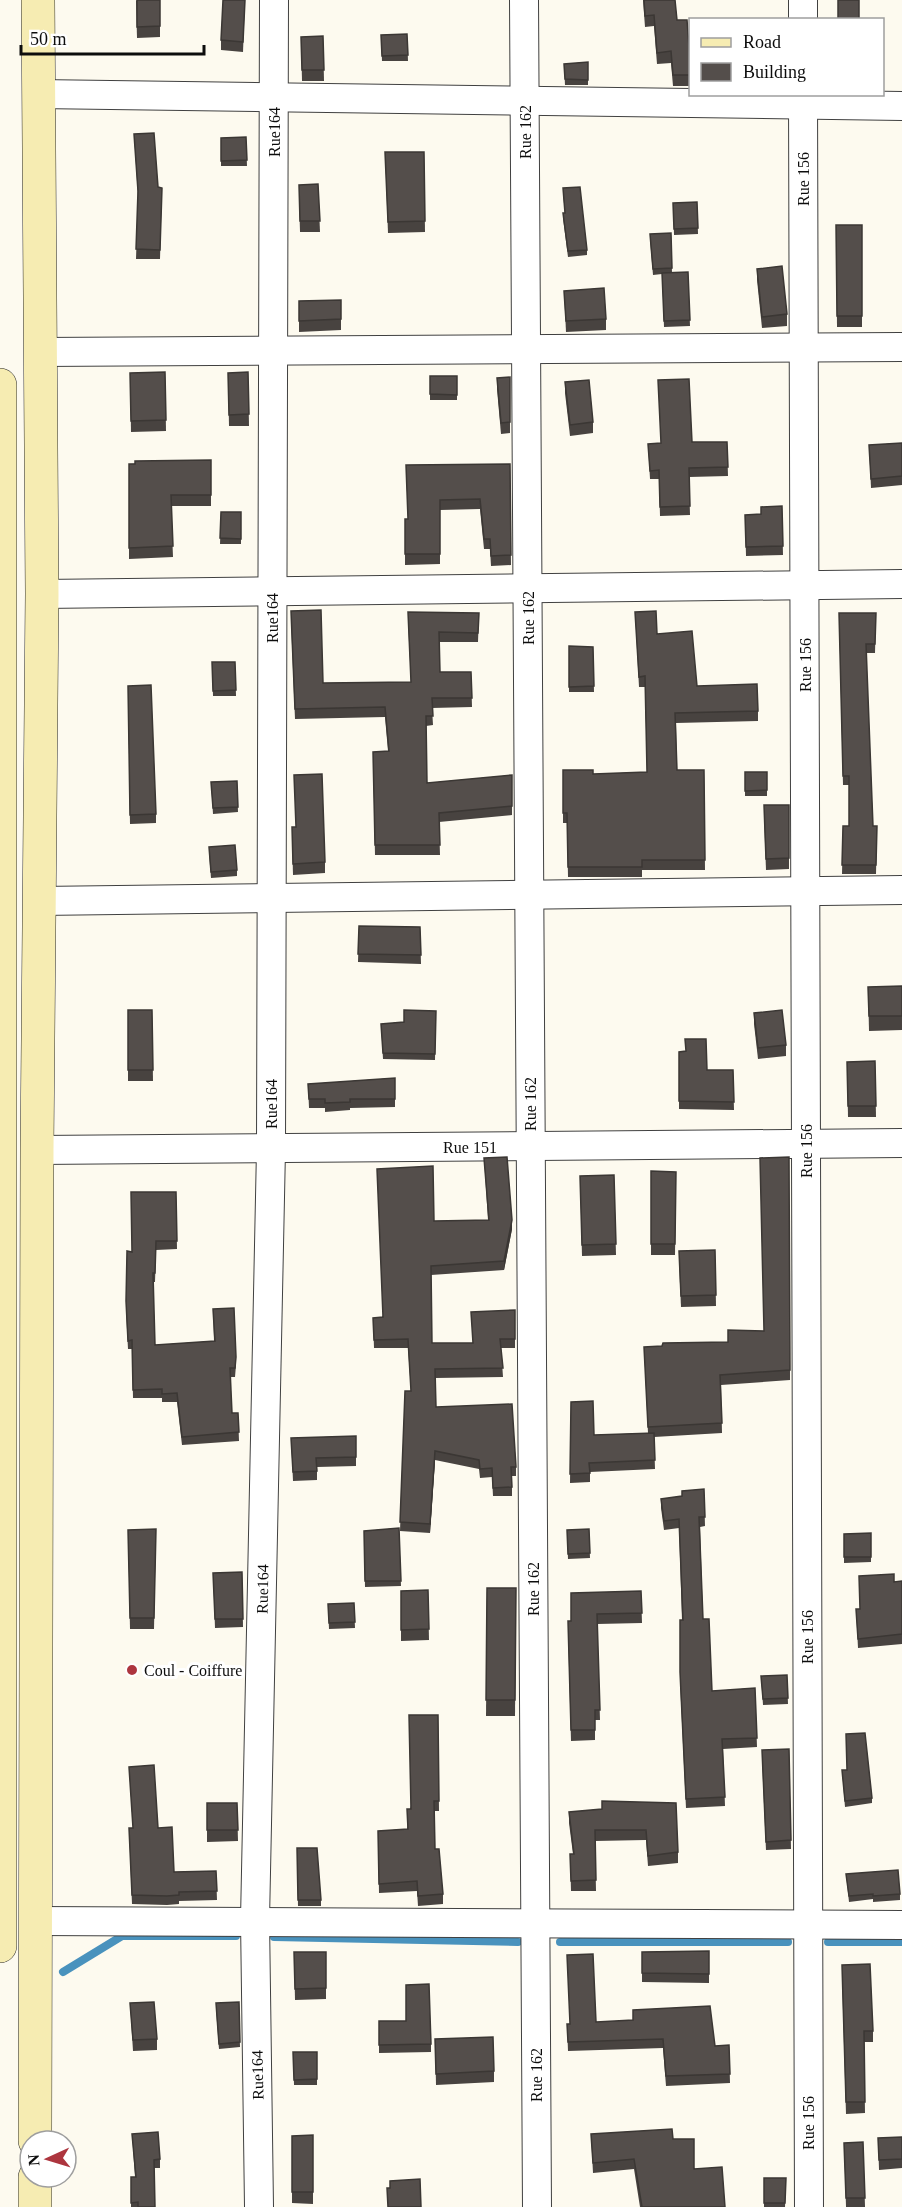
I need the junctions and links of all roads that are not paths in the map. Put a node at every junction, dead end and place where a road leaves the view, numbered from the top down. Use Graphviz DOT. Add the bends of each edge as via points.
graph roads {
  1 [pos="38,0"];
  2 [pos="274,0"];
  3 [pos="524,0"];
  4 [pos="802,0"];
  5 [pos="803,18"];
  6 [pos="38,94"];
  7 [pos="274,97"];
  8 [pos="803,100"];
  9 [pos="525,101"];
  10 [pos="902,106"];
  11 [pos="902,347"];
  12 [pos="804,348"];
  13 [pos="526,349"];
  14 [pos="273,351"];
  15 [pos="40,352"];
  16 [pos="0,385"];
  17 [pos="902,584"];
  18 [pos="804,585"];
  19 [pos="528,589"];
  20 [pos="272,591"];
  21 [pos="42,594"];
  22 [pos="1,645"];
  23 [pos="902,890"];
  24 [pos="805,891"];
  25 [pos="529,895"];
  26 [pos="271,898"];
  27 [pos="39,901"];
  28 [pos="902,1143"];
  29 [pos="806,1144"];
  30 [pos="531,1146"];
  31 [pos="271,1149"];
  32 [pos="37,1150"];
  33 [pos="1,1179"];
  34 [pos="255,1920"];
  35 [pos="35,1921"];
  36 [pos="536,1923"];
  37 [pos="808,1925"];
  38 [pos="902,1925"];
  39 [pos="0,1946"];
  40 [pos="35,2129"];
  41 [pos="35,2189"];
  42 [pos="35,2207"];
  43 [pos="259,2207"];
  44 [pos="537,2207"];
  45 [pos="808,2207"];
  1 -- 6 [label="main road"];
  2 -- 7 [label="street, Rue164"];
  3 -- 9 [label="street, Rue 162"];
  4 -- 5 [label="street"];
  6 -- 7 [label="street"];
  6 -- 15 [label="main road"];
  7 -- 9 [label="street"];
  7 -- 14 [label="street, Rue164"];
  8 -- 9 [label="street"];
  8 -- 10 [label="street"];
  8 -- 12 [label="street, Rue 156"];
  9 -- 13 [label="street, Rue 162"];
  11 -- 12 [label="street"];
  12 -- 13 [label="street"];
  12 -- 18 [label="street, Rue 156"];
  13 -- 14 [label="street"];
  13 -- 19 [label="street, Rue 162"];
  14 -- 15 [label="street"];
  14 -- 20 [label="street, Rue164"];
  15 -- 21 [label="main road"];
  16 -- 22 [label="main road"];
  17 -- 18 [label="street"];
  18 -- 19 [label="street"];
  18 -- 24 [label="street, Rue 156"];
  19 -- 20 [label="street"];
  19 -- 25 [label="street, Rue 162"];
  20 -- 21 [label="street"];
  20 -- 26 [label="street, Rue164"];
  21 -- 27 [label="main road"];
  22 -- 33 [label="main road"];
  23 -- 24 [label="street"];
  24 -- 25 [label="street"];
  24 -- 29 [label="street, Rue 156"];
  25 -- 26 [label="street"];
  25 -- 30 [label="street, Rue 162"];
  26 -- 27 [label="street"];
  26 -- 31 [label="street, Rue164"];
  27 -- 32 [label="main road"];
  28 -- 29 [label="street, Rue 151"];
  29 -- 30 [label="street, Rue 151"];
  29 -- 37 [label="street, Rue 156"];
  30 -- 31 [label="street, Rue 151"];
  30 -- 36 [label="street, Rue 162"];
  31 -- 32 [label="street, Rue 151"];
  31 -- 34 [label="street, Rue164"];
  32 -- 35 [label="main road"];
  33 -- 39 [label="main road"];
  34 -- 35 [label="street"];
  34 -- 36 [label="street"];
  34 -- 43 [label="street, Rue164"];
  35 -- 40 [label="main road"];
  36 -- 37 [label="street"];
  36 -- 44 [label="street, Rue 162"];
  37 -- 38 [label="street"];
  37 -- 45 [label="street, Rue 156"];
  41 -- 42 [label="main road"];
}
